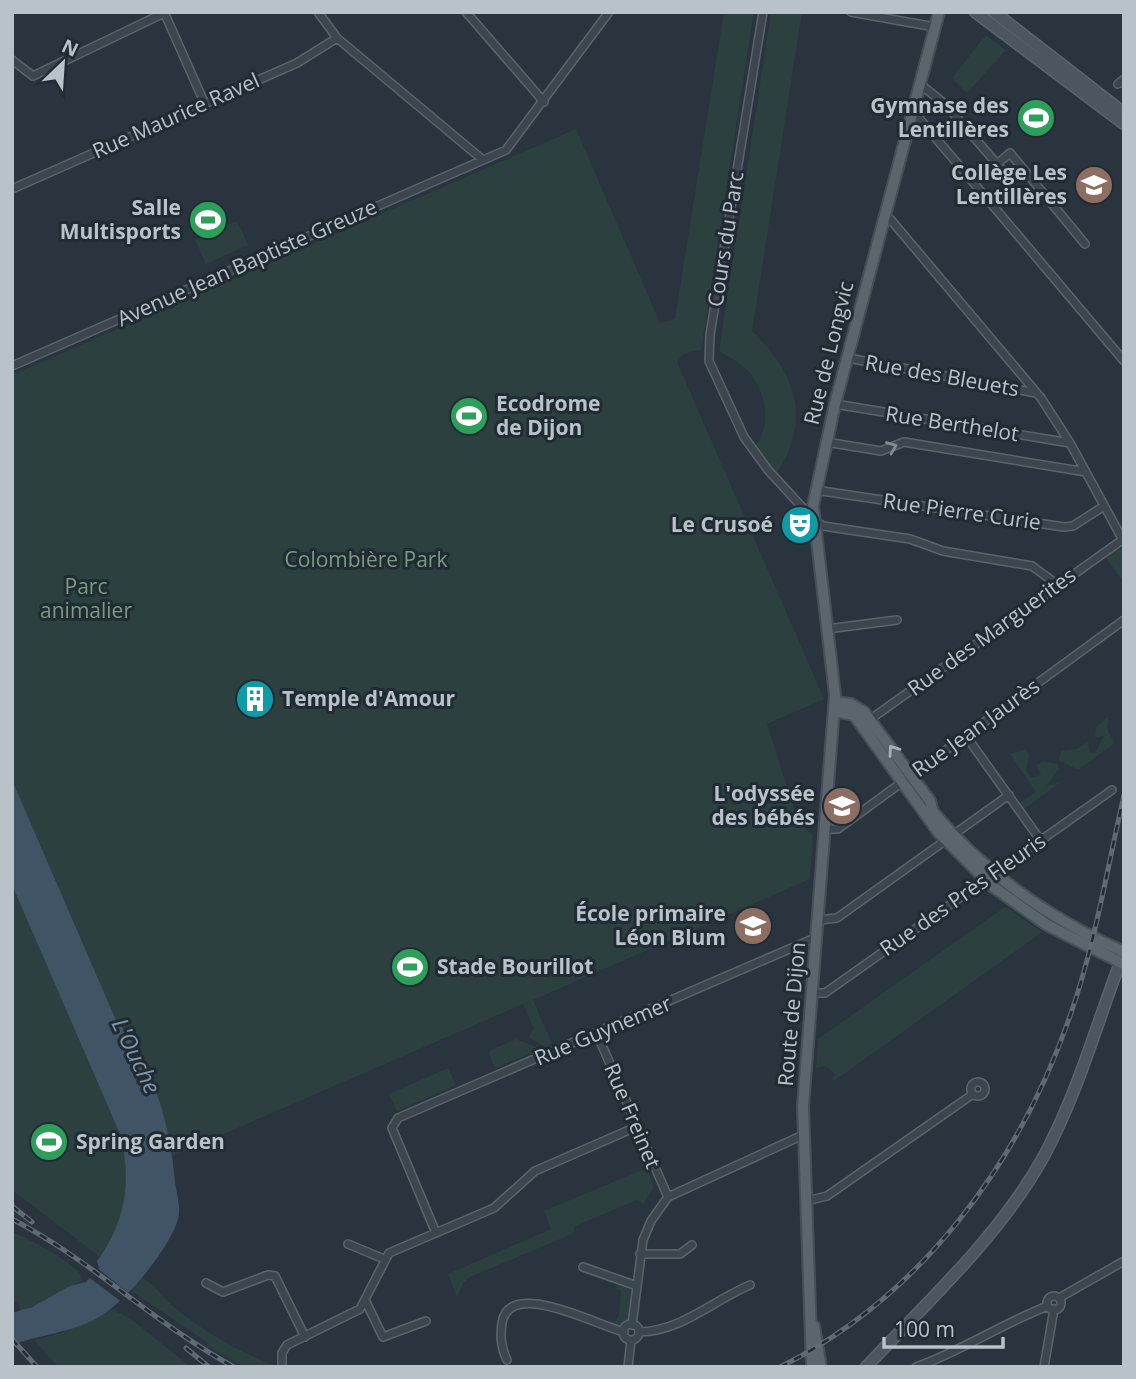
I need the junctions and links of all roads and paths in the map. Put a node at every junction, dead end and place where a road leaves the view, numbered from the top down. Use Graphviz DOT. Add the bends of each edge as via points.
graph roads {
  1 [pos="318,12"];
  2 [pos="466,12"];
  3 [pos="609,12"];
  4 [pos="763,12"];
  5 [pos="851,12"];
  6 [pos="940,12"];
  7 [pos="975,12"];
  8 [pos="994,12"];
  9 [pos="164,13"];
  10 [pos="862,13"];
  11 [pos="935,27"];
  12 [pos="337,38"];
  13 [pos="12,60"];
  14 [pos="920,84"];
  15 [pos="204,102"];
  16 [pos="544,102"];
  17 [pos="1124,113"];
  18 [pos="911,114"];
  19 [pos="1124,124"];
  20 [pos="483,160"];
  21 [pos="997,164"];
  22 [pos="1020,165"];
  23 [pos="12,189"];
  24 [pos="883,216"];
  25 [pos="1085,244"];
  26 [pos="848,358"];
  27 [pos="1124,361"];
  28 [pos="12,366"];
  29 [pos="1037,393"];
  30 [pos="835,404"];
  31 [pos="826,442"];
  32 [pos="1070,443"];
  33 [pos="1086,472"];
  34 [pos="815,490"];
  35 [pos="1104,506"];
  36 [pos="813,519"];
  37 [pos="1123,541"];
  38 [pos="1058,585"];
  39 [pos="897,620"];
  40 [pos="1124,620"];
  41 [pos="827,629"];
  42 [pos="835,706"];
  43 [pos="866,723"];
  44 [pos="966,736"];
  45 [pos="911,776"];
  46 [pos="901,783"];
  47 [pos="1112,790"];
  48 [pos="1009,795"];
  49 [pos="826,829"];
  50 [pos="950,837"];
  51 [pos="1041,841"];
  52 [pos="990,877"];
  53 [pos="819,920"];
  54 [pos="817,937"];
  55 [pos="1123,958"];
  56 [pos="1124,990"];
  57 [pos="813,993"];
  58 [pos="1111,993"];
  59 [pos="597,1034"];
  60 [pos="973,1094"];
  61 [pos="636,1127"];
  62 [pos="803,1135"];
  63 [pos="668,1197"];
  64 [pos="806,1202"];
  65 [pos="436,1233"];
  66 [pos="348,1244"];
  67 [pos="692,1245"];
  68 [pos="640,1254"];
  69 [pos="384,1259"];
  70 [pos="1124,1261"];
  71 [pos="583,1268"];
  72 [pos="206,1283"];
  73 [pos="750,1285"];
  74 [pos="636,1286"];
  75 [pos="366,1302"];
  76 [pos="1051,1307"];
  77 [pos="426,1321"];
  78 [pos="812,1321"];
  79 [pos="632,1325"];
  80 [pos="624,1332"];
  81 [pos="639,1332"];
  82 [pos="305,1337"];
  83 [pos="631,1340"];
  84 [pos="507,1360"];
  85 [pos="282,1363"];
  86 [pos="628,1367"];
  87 [pos="812,1367"];
  88 [pos="821,1367"];
  89 [pos="866,1367"];
  90 [pos="916,1367"];
  91 [pos="1044,1367"];
  1 -- 12 [label="street"];
  2 -- 16 [label="street"];
  3 -- 16 [label="street, Avenue Jean Baptiste Greuze"];
  4 -- 36 [label="street, Cours du Parc" via="709,357 744,437"];
  5 -- 10 [label="street"];
  6 -- 11 [label="main road, Rue de Longvic"];
  7 -- 19 [label="main road"];
  8 -- 17 [label="main road"];
  9 -- 13 [label="street" via="33,76"];
  9 -- 15 [label="street"];
  10 -- 11 [label="street"];
  11 -- 14 [label="main road, Rue de Longvic"];
  12 -- 15 [label="street, Rue Maurice Ravel" via="297,63"];
  12 -- 20 [label="street"];
  14 -- 18 [label="main road, Rue de Longvic"];
  14 -- 21 [label="street" via="946,105"];
  15 -- 23 [label="street, Rue Maurice Ravel"];
  16 -- 20 [label="street, Avenue Jean Baptiste Greuze" via="510,146"];
  18 -- 24 [label="main road, Rue de Longvic"];
  18 -- 27 [label="street" via="927,127"];
  20 -- 28 [label="street, Avenue Jean Baptiste Greuze"];
  21 -- 22 [label="street" via="1010,153"];
  21 -- 22 [label="street" via="1007,176"];
  22 -- 25 [label="street"];
  24 -- 26 [label="main road, Rue de Longvic"];
  24 -- 29 [label="street"];
  26 -- 29 [label="street, Rue des Bleuets"];
  26 -- 30 [label="main road, Rue de Longvic"];
  29 -- 32 [label="street"];
  30 -- 31 [label="main road, Rue de Longvic"];
  30 -- 32 [label="street, Rue Berthelot"];
  31 -- 33 [label="street, one-way" via="881,451 904,442"];
  31 -- 34 [label="main road, Rue de Longvic"];
  32 -- 33 [label="street"];
  33 -- 35 [label="street"];
  34 -- 35 [label="street, Rue Pierre Curie" via="1064,527"];
  34 -- 36 [label="main road, Rue de Longvic"];
  35 -- 37 [label="street"];
  36 -- 38 [label="street" via="823,526 1032,566"];
  36 -- 41 [label="main road, Rue de Longvic"];
  37 -- 38 [label="street, Rue des Marguerites"];
  38 -- 43 [label="street, Rue des Marguerites"];
  39 -- 41 [label="street"];
  40 -- 44 [label="street, Rue Jean Jaurès"];
  41 -- 42 [label="main road, Rue de Longvic"];
  42 -- 43 [label="main road"];
  42 -- 49 [label="main road, Route de Dijon"];
  45 -- 43 [label="main road, one-way"];
  43 -- 46 [label="main road"];
  44 -- 45 [label="street, Rue Jean Jaurès"];
  44 -- 48 [label="street"];
  45 -- 46 [label="street, Rue Jean Jaurès"];
  45 -- 50 [label="main road"];
  46 -- 49 [label="street, Rue Jean Jaurès" via="838,829"];
  46 -- 50 [label="main road"];
  47 -- 51 [label="street, Rue des Près Fleuris"];
  48 -- 50 [label="street"];
  48 -- 51 [label="street"];
  49 -- 53 [label="main road, Route de Dijon"];
  50 -- 52 [label="main road"];
  50 -- 53 [label="street" via="837,918"];
  51 -- 52 [label="street, Rue des Près Fleuris"];
  52 -- 55 [label="main road" via="1032,915"];
  52 -- 57 [label="street, Rue des Près Fleuris" via="825,993"];
  53 -- 54 [label="main road, Route de Dijon"];
  54 -- 57 [label="main road, Route de Dijon"];
  54 -- 59 [label="street, Rue Guynemer"];
  55 -- 58 [label="main road"];
  56 -- 58 [label="main road"];
  57 -- 62 [label="main road, Route de Dijon"];
  58 -- 89 [label="main road" via="1066,1112 1010,1210"];
  59 -- 61 [label="street, Rue Freinet"];
  59 -- 65 [label="street, Rue Guynemer" via="398,1118 392,1128"];
  60 -- 64 [label="street" via="827,1196"];
  61 -- 63 [label="street, Rue Freinet"];
  61 -- 65 [label="street" via="536,1171 494,1208"];
  62 -- 63 [label="street"];
  62 -- 64 [label="main road, Route de Dijon"];
  63 -- 68 [label="street" via="646,1230"];
  64 -- 78 [label="main road, Route de Dijon"];
  65 -- 69 [label="street"];
  66 -- 69 [label="street"];
  67 -- 68 [label="street" via="680,1254"];
  68 -- 74 [label="street"];
  69 -- 75 [label="street"];
  70 -- 76 [label="street"];
  71 -- 74 [label="street"];
  72 -- 82 [label="street" via="223,1292 275,1276"];
  73 -- 81 [label="street" via="692,1318"];
  74 -- 79 [label="street"];
  75 -- 77 [label="street" via="383,1337"];
  75 -- 82 [label="street" via="353,1314"];
  76 -- 90 [label="street" via="1031,1311 952,1354"];
  76 -- 91 [label="street"];
  78 -- 87 [label="main road, Route de Dijon"];
  78 -- 88 [label="main road, Route de Dijon"];
  79 -- 80 [label="street"];
  79 -- 81 [label="street"];
  80 -- 83 [label="street"];
  80 -- 84 [label="street" via="540,1303 524,1302 509,1308 502,1321 500,1346"];
  81 -- 83 [label="street"];
  82 -- 85 [label="street" via="287,1345"];
  83 -- 86 [label="street"];
}
